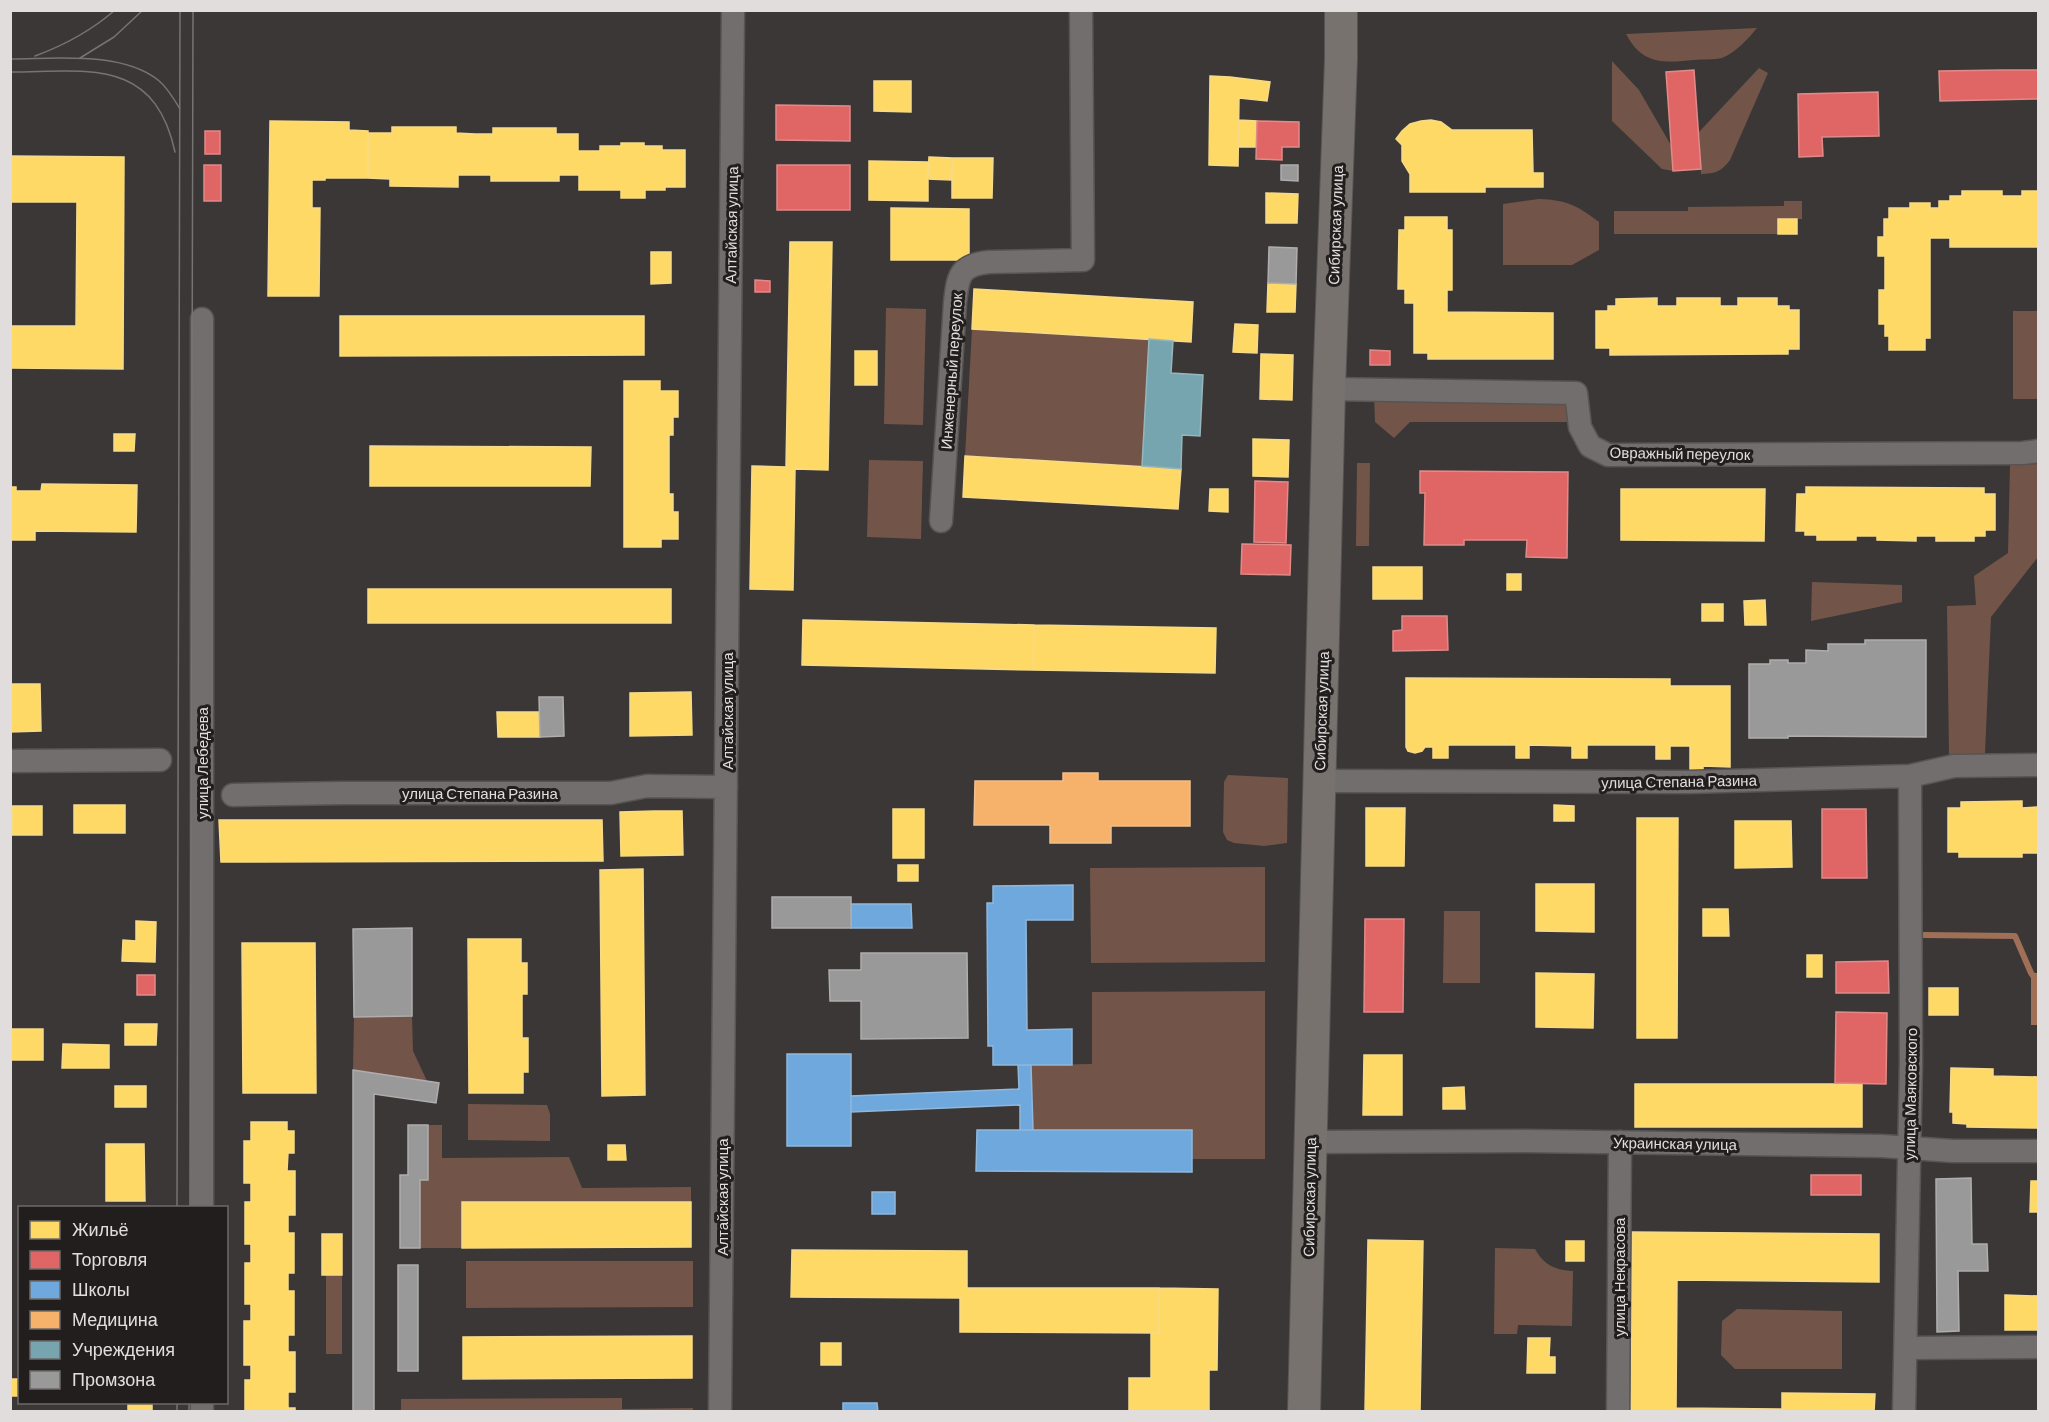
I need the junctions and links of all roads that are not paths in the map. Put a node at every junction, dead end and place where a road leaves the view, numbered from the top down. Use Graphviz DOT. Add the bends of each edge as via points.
graph roads {
  1 [pos="733,10"];
  2 [pos="1081,10"];
  3 [pos="1341,10"];
  4 [pos="202,319"];
  5 [pos="1329,389"];
  6 [pos="2038,451"];
  7 [pos="941,521"];
  8 [pos="160,760"];
  9 [pos="10,761"];
  10 [pos="2038,765"];
  11 [pos="1910,776"];
  12 [pos="1319,782"];
  13 [pos="726,787"];
  14 [pos="233,795"];
  15 [pos="1311,1142"];
  16 [pos="1620,1142"];
  17 [pos="1909,1148"];
  18 [pos="2038,1151"];
  19 [pos="202,1206"];
  20 [pos="2038,1347"];
  21 [pos="1907,1348"];
  22 [pos="720,1412"];
  23 [pos="1304,1412"];
  24 [pos="1618,1412"];
  25 [pos="1904,1412"];
  1 -- 13 [label="street, Алтайская улица"];
  2 -- 7 [label="street, Инженерный переулок" via="1083,260 988,262 964,269 955,303"];
  3 -- 5 [label="main road, Сибирская улица"];
  4 -- 19 [label="street, улица Лебедева"];
  5 -- 6 [label="street, Овражный переулок" via="1576,393 1580,427 1590,446 1608,455"];
  5 -- 12 [label="main road, Сибирская улица"];
  8 -- 9 [label="street"];
  10 -- 11 [label="street, улица Степана Разина" via="1954,766"];
  11 -- 12 [label="street, улица Степана Разина" via="1689,782"];
  11 -- 17 [label="street, улица Маяковского"];
  12 -- 15 [label="main road, Сибирская улица"];
  13 -- 14 [label="street, улица Степана Разина" via="647,786 611,793"];
  13 -- 22 [label="street, Алтайская улица"];
  15 -- 16 [label="street, Украинская улица"];
  15 -- 23 [label="main road, Сибирская улица"];
  16 -- 17 [label="street, Украинская улица"];
  16 -- 24 [label="street, улица Некрасова"];
  17 -- 18 [label="street, Украинская улица"];
  17 -- 21 [label="street, улица Маяковского"];
  20 -- 21 [label="street"];
  21 -- 25 [label="street, улица Маяковского"];
}
